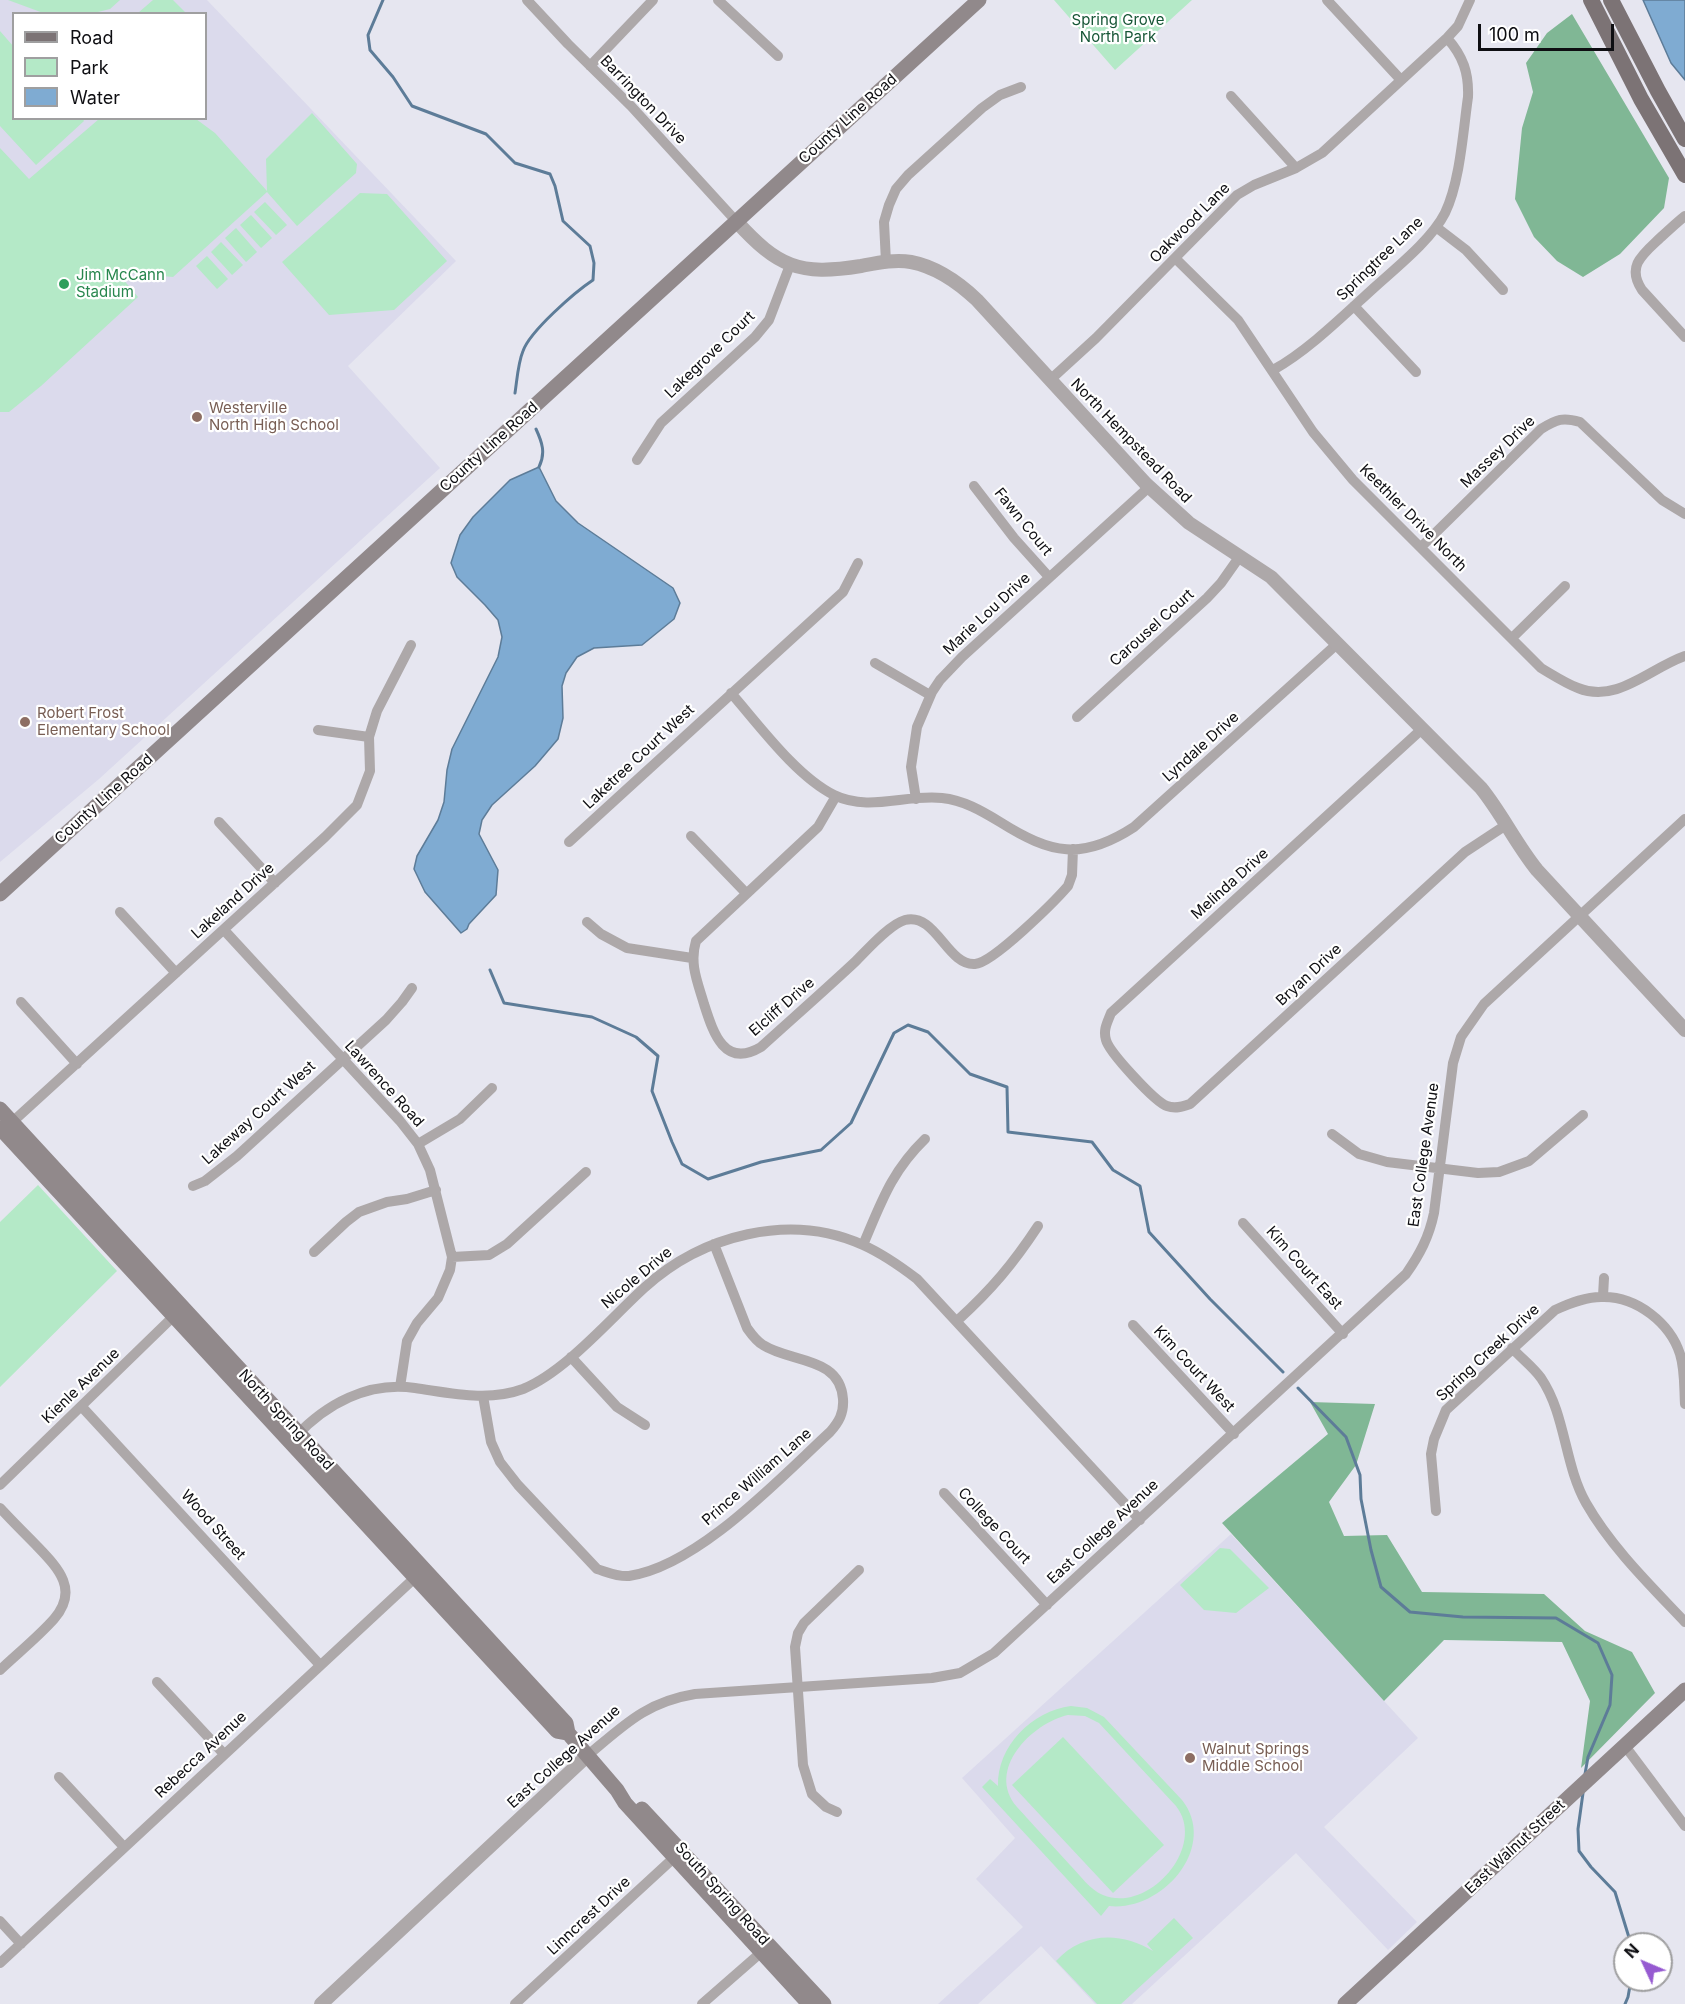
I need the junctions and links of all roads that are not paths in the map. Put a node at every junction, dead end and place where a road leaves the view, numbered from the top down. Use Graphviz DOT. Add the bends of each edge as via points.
graph roads {
  1 [pos="527,0"];
  2 [pos="653,0"];
  3 [pos="718,0"];
  4 [pos="978,0"];
  5 [pos="1327,0"];
  6 [pos="1470,0"];
  7 [pos="1591,0"];
  8 [pos="1611,0"];
  9 [pos="1447,38"];
  10 [pos="778,56"];
  11 [pos="590,66"];
  12 [pos="1401,80"];
  13 [pos="1021,87"];
  14 [pos="1230,96"];
  15 [pos="1685,139"];
  16 [pos="1296,168"];
  17 [pos="1685,175"];
  18 [pos="1685,216"];
  19 [pos="736,222"];
  20 [pos="1436,227"];
  21 [pos="1175,258"];
  22 [pos="886,262"];
  23 [pos="790,265"];
  24 [pos="1503,290"];
  25 [pos="1354,306"];
  26 [pos="1685,336"];
  27 [pos="1273,370"];
  28 [pos="1416,372"];
  29 [pos="1050,380"];
  30 [pos="637,460"];
  31 [pos="974,486"];
  32 [pos="1149,487"];
  33 [pos="1685,514"];
  34 [pos="1421,547"];
  35 [pos="1240,556"];
  36 [pos="858,563"];
  37 [pos="1049,577"];
  38 [pos="1565,586"];
  39 [pos="1512,638"];
  40 [pos="1337,644"];
  41 [pos="411,645"];
  42 [pos="1685,656"];
  43 [pos="875,663"];
  44 [pos="730,693"];
  45 [pos="930,695"];
  46 [pos="1077,717"];
  47 [pos="1422,729"];
  48 [pos="318,730"];
  49 [pos="369,736"];
  50 [pos="836,796"];
  51 [pos="916,799"];
  52 [pos="1685,819"];
  53 [pos="219,822"];
  54 [pos="1506,825"];
  55 [pos="691,836"];
  56 [pos="569,842"];
  57 [pos="1073,849"];
  58 [pos="275,883"];
  59 [pos="746,893"];
  60 [pos="0,894"];
  61 [pos="120,912"];
  62 [pos="1580,916"];
  63 [pos="587,922"];
  64 [pos="224,930"];
  65 [pos="692,958"];
  66 [pos="176,973"];
  67 [pos="412,988"];
  68 [pos="21,1002"];
  69 [pos="1685,1029"];
  70 [pos="342,1059"];
  71 [pos="77,1064"];
  72 [pos="1132,1074"];
  73 [pos="492,1089"];
  74 [pos="0,1109"];
  75 [pos="1583,1115"];
  76 [pos="4,1128"];
  77 [pos="1332,1134"];
  78 [pos="925,1139"];
  79 [pos="418,1144"];
  80 [pos="1439,1168"];
  81 [pos="586,1172"];
  82 [pos="193,1186"];
  83 [pos="436,1190"];
  84 [pos="1243,1223"];
  85 [pos="1038,1226"];
  86 [pos="714,1244"];
  87 [pos="863,1245"];
  88 [pos="314,1252"];
  89 [pos="453,1257"];
  90 [pos="1604,1278"];
  91 [pos="1603,1296"];
  92 [pos="178,1312"];
  93 [pos="958,1320"];
  94 [pos="1133,1325"];
  95 [pos="1343,1334"];
  96 [pos="1512,1348"];
  97 [pos="571,1357"];
  98 [pos="400,1387"];
  99 [pos="483,1396"];
  100 [pos="1685,1404"];
  101 [pos="82,1407"];
  102 [pos="645,1425"];
  103 [pos="1234,1434"];
  104 [pos="294,1438"];
  105 [pos="0,1485"];
  106 [pos="944,1493"];
  107 [pos="0,1509"];
  108 [pos="1436,1511"];
  109 [pos="1140,1520"];
  110 [pos="859,1570"];
  111 [pos="419,1573"];
  112 [pos="1047,1605"];
  113 [pos="1685,1622"];
  114 [pos="320,1665"];
  115 [pos="0,1670"];
  116 [pos="157,1682"];
  117 [pos="797,1688"];
  118 [pos="1685,1690"];
  119 [pos="1625,1746"];
  120 [pos="224,1754"];
  121 [pos="587,1756"];
  122 [pos="59,1777"];
  123 [pos="837,1812"];
  124 [pos="1685,1826"];
  125 [pos="124,1847"];
  126 [pos="678,1854"];
  127 [pos="0,1921"];
  128 [pos="21,1944"];
  129 [pos="765,1949"];
  130 [pos="0,1963"];
  131 [pos="817,2003"];
  132 [pos="321,2004"];
  133 [pos="515,2004"];
  134 [pos="702,2004"];
  135 [pos="1345,2004"];
  1 -- 11 [label="street, Barrington Drive"];
  2 -- 11 [label="street"];
  3 -- 10 [label="street"];
  4 -- 19 [label="main road, County Line Road"];
  5 -- 12 [label="street"];
  6 -- 9 [label="street, Oakwood Lane" via="1458,26"];
  7 -- 17 [label="main road"];
  8 -- 15 [label="main road"];
  9 -- 12 [label="street, Oakwood Lane"];
  9 -- 20 [label="street, Springtree Lane" via="1466,69 1468,97 1452,195"];
  11 -- 19 [label="street, Barrington Drive"];
  12 -- 16 [label="street, Oakwood Lane" via="1322,153"];
  13 -- 22 [label="street" via="1000,94 982,108 896,189 884,222"];
  14 -- 16 [label="street"];
  16 -- 21 [label="street, Oakwood Lane" via="1237,195"];
  18 -- 26 [label="street" via="1642,255 1635,273 1642,290"];
  19 -- 23 [label="street, North Hempstead Road" via="760,247"];
  19 -- 60 [label="main road, County Line Road"];
  20 -- 24 [label="street" via="1466,250"];
  20 -- 25 [label="street, Springtree Lane"];
  21 -- 27 [label="street, Keethler Drive North" via="1238,320"];
  21 -- 29 [label="street, Oakwood Lane"];
  22 -- 23 [label="street, North Hempstead Road" via="821,271"];
  22 -- 29 [label="street, North Hempstead Road" via="928,267 963,287"];
  23 -- 30 [label="street, Lakegrove Court" via="769,320 661,423"];
  25 -- 27 [label="street, Springtree Lane"];
  25 -- 28 [label="street"];
  27 -- 34 [label="street, Keethler Drive North" via="1320,440 1353,480"];
  29 -- 32 [label="street, North Hempstead Road"];
  31 -- 37 [label="street, Fawn Court"];
  32 -- 35 [label="street, North Hempstead Road" via="1189,524"];
  32 -- 37 [label="street, Marie Lou Drive"];
  33 -- 34 [label="street, Massey Drive" via="1662,500 1592,431 1566,418 1541,429"];
  34 -- 39 [label="street, Keethler Drive North"];
  35 -- 40 [label="street, North Hempstead Road" via="1271,577"];
  35 -- 46 [label="street, Carousel Court" via="1207,598"];
  36 -- 44 [label="street, Laketree Court West" via="843,592"];
  37 -- 45 [label="street, Marie Lou Drive" via="962,657"];
  38 -- 39 [label="street"];
  39 -- 42 [label="street, Keethler Drive North" via="1541,668 1579,689 1603,692 1627,687"];
  40 -- 47 [label="street, North Hempstead Road"];
  40 -- 57 [label="street, Lyndale Drive" via="1134,827 1088,849"];
  41 -- 49 [label="street, Lakeland Drive" via="377,711"];
  43 -- 45 [label="street"];
  44 -- 50 [label="street, Lyndale Drive" via="798,768"];
  44 -- 56 [label="street, Laketree Court West"];
  45 -- 51 [label="street, Marie Lou Drive" via="917,727 911,767"];
  47 -- 54 [label="street, North Hempstead Road" via="1481,788"];
  47 -- 72 [label="street, Melinda Drive" via="1111,1013 1104,1029 1106,1042"];
  48 -- 49 [label="street"];
  49 -- 58 [label="street, Lakeland Drive" via="370,771 357,805"];
  50 -- 51 [label="street, Lyndale Drive" via="862,804"];
  50 -- 59 [label="street" via="818,826"];
  51 -- 57 [label="street, Lyndale Drive" via="957,800 1034,842"];
  52 -- 62 [label="street, East College Avenue"];
  53 -- 58 [label="street"];
  54 -- 62 [label="street, North Hempstead Road" via="1533,866"];
  54 -- 72 [label="street, Bryan Drive" via="1465,852 1190,1104 1166,1106"];
  55 -- 59 [label="street"];
  57 -- 65 [label="street, Elcliff Drive" via="1068,886 999,952 976,964 966,963 928,926 917,920 904,920 752,1052 741,1054 720,1044 713,1033"];
  58 -- 64 [label="street, Lakeland Drive"];
  59 -- 65 [label="street" via="696,941"];
  61 -- 66 [label="street"];
  62 -- 69 [label="street, North Hempstead Road"];
  62 -- 80 [label="street, East College Avenue" via="1484,1004 1461,1036 1453,1063"];
  63 -- 65 [label="street" via="627,948"];
  64 -- 66 [label="street, Lakeland Drive"];
  64 -- 70 [label="street, Lawrence Road"];
  66 -- 71 [label="street, Lakeland Drive"];
  67 -- 70 [label="street, Lakeway Court West" via="396,1009"];
  68 -- 71 [label="street"];
  70 -- 79 [label="street, Lawrence Road"];
  70 -- 82 [label="street, Lakeway Court West" via="237,1156"];
  71 -- 76 [label="street, Lakeland Drive"];
  73 -- 79 [label="street" via="459,1119"];
  74 -- 76 [label="main road, North Spring Road"];
  75 -- 80 [label="street" via="1529,1161 1514,1168 1478,1173"];
  76 -- 92 [label="main road, North Spring Road"];
  77 -- 80 [label="street" via="1359,1154 1387,1162"];
  78 -- 87 [label="street" via="893,1177"];
  79 -- 83 [label="street, Lawrence Road"];
  80 -- 95 [label="street, East College Avenue" via="1430,1234 1420,1254 1406,1274"];
  81 -- 89 [label="street" via="507,1244 489,1255"];
  83 -- 88 [label="street" via="360,1212"];
  83 -- 89 [label="street, Lawrence Road"];
  84 -- 95 [label="street, Kim Court East"];
  85 -- 93 [label="street" via="990,1290"];
  86 -- 87 [label="street, Nicole Drive" via="777,1230 803,1231"];
  86 -- 97 [label="street, Nicole Drive" via="665,1271"];
  86 -- 99 [label="street, Prince William Lane" via="754,1339 832,1373 842,1387 844,1410 830,1432 718,1533 658,1568 627,1576 597,1569 500,1462 490,1442"];
  87 -- 93 [label="street, Nicole Drive" via="917,1279"];
  89 -- 98 [label="street" via="438,1298 407,1341"];
  90 -- 91 [label="street"];
  91 -- 96 [label="street, Spring Creek Drive" via="1574,1301 1555,1310"];
  91 -- 100 [label="street, Spring Creek Drive" via="1647,1311 1670,1333 1683,1365"];
  92 -- 101 [label="street, Kienle Avenue"];
  92 -- 104 [label="main road, North Spring Road"];
  93 -- 109 [label="street, Nicole Drive"];
  94 -- 103 [label="street, Kim Court West"];
  95 -- 103 [label="street, East College Avenue"];
  96 -- 108 [label="street, Spring Creek Drive" via="1446,1410 1439,1423 1431,1454"];
  96 -- 113 [label="street" via="1540,1378 1555,1406 1585,1502 1619,1550"];
  97 -- 99 [label="street, Nicole Drive" via="524,1388"];
  97 -- 102 [label="street" via="617,1407"];
  98 -- 99 [label="street, Nicole Drive"];
  98 -- 104 [label="street, Nicole Drive" via="350,1396 324,1410"];
  101 -- 105 [label="street, Kienle Avenue"];
  101 -- 114 [label="street, Wood Street"];
  103 -- 109 [label="street, East College Avenue"];
  104 -- 111 [label="main road, North Spring Road"];
  106 -- 112 [label="street, College Court"];
  107 -- 115 [label="street" via="54,1563 66,1587 64,1604 54,1619"];
  109 -- 112 [label="street, East College Avenue"];
  110 -- 117 [label="street" via="812,1614 798,1633"];
  111 -- 114 [label="street, Rebecca Avenue"];
  111 -- 121 [label="main road, North Spring Road" via="566,1723 568,1733"];
  112 -- 117 [label="street, East College Avenue" via="994,1653 960,1673"];
  114 -- 120 [label="street, Rebecca Avenue"];
  116 -- 120 [label="street"];
  117 -- 121 [label="street, East College Avenue" via="675,1698 631,1719"];
  117 -- 123 [label="street" via="803,1765 812,1794"];
  118 -- 119 [label="main road, East Walnut Street"];
  119 -- 124 [label="street"];
  119 -- 135 [label="main road, East Walnut Street"];
  120 -- 125 [label="street, Rebecca Avenue"];
  121 -- 126 [label="main road, South Spring Road" via="617,1790 627,1794"];
  121 -- 132 [label="street, East College Avenue"];
  122 -- 125 [label="street"];
  125 -- 128 [label="street, Rebecca Avenue"];
  126 -- 129 [label="main road, South Spring Road"];
  126 -- 133 [label="street, Linncrest Drive"];
  127 -- 128 [label="street"];
  128 -- 130 [label="street, Rebecca Avenue"];
  129 -- 131 [label="main road, South Spring Road"];
  129 -- 134 [label="street"];
}
